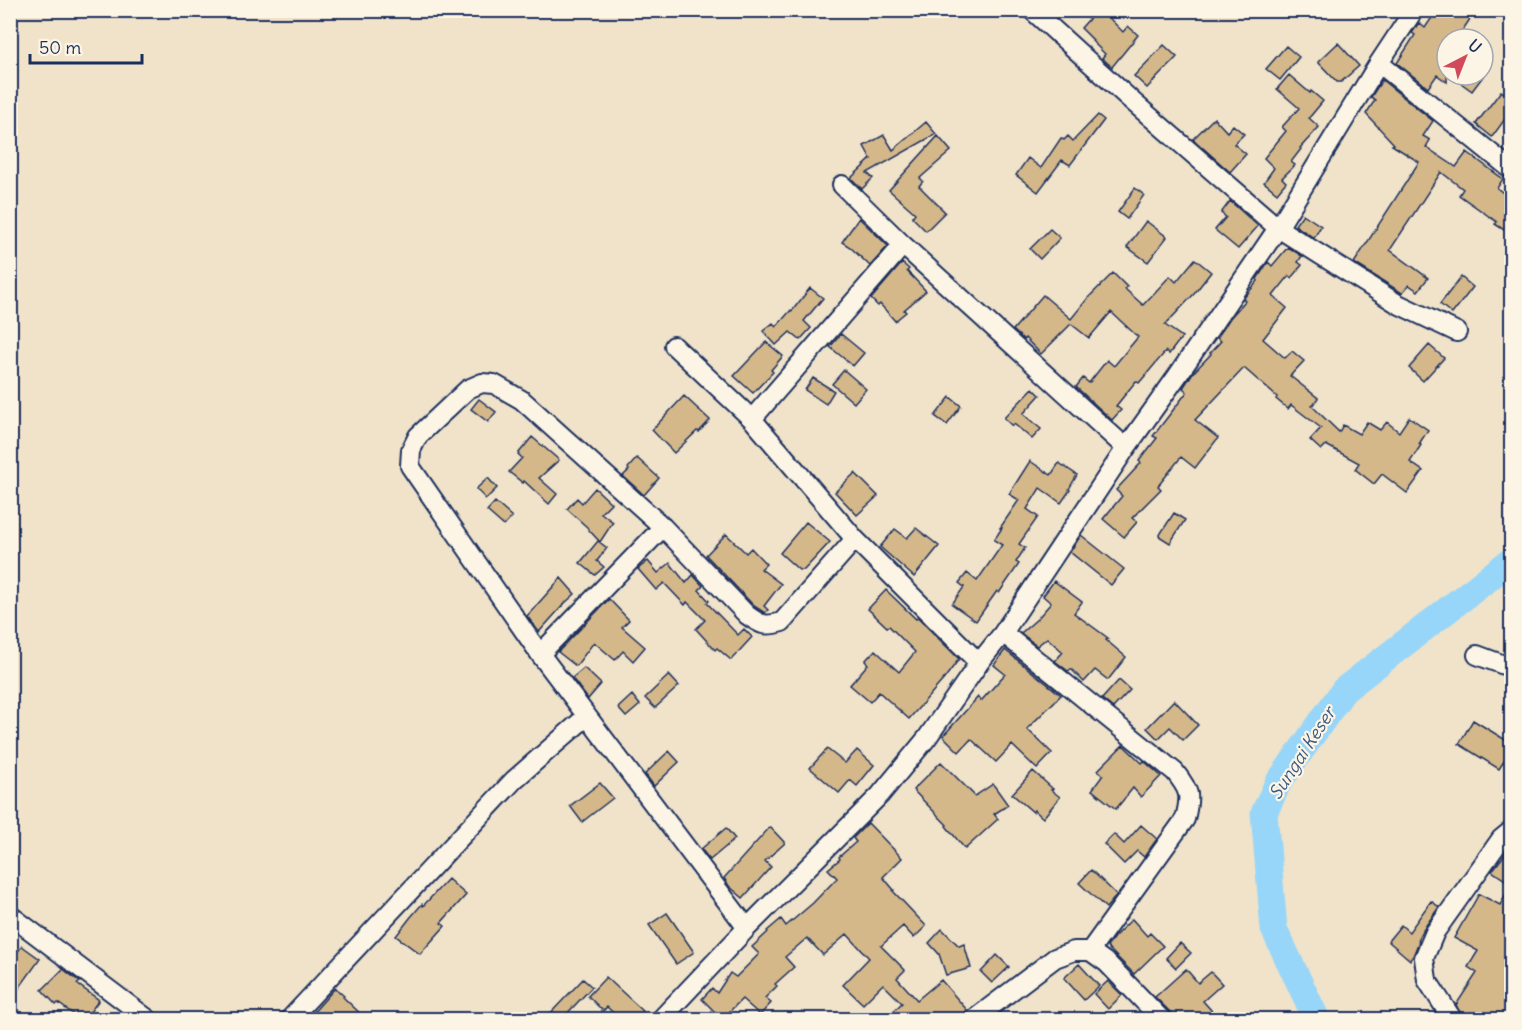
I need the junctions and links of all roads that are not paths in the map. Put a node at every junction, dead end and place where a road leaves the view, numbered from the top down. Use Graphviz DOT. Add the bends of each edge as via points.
graph roads {
  1 [pos="1032,10"];
  2 [pos="1414,10"];
  3 [pos="1379,63"];
  4 [pos="1512,170"];
  5 [pos="842,185"];
  6 [pos="1278,228"];
  7 [pos="903,245"];
  8 [pos="1457,332"];
  9 [pos="674,346"];
  10 [pos="752,418"];
  11 [pos="1126,448"];
  12 [pos="663,527"];
  13 [pos="855,539"];
  14 [pos="1002,633"];
  15 [pos="540,654"];
  16 [pos="1477,654"];
  17 [pos="979,663"];
  18 [pos="1512,668"];
  19 [pos="586,716"];
  20 [pos="1512,830"];
  21 [pos="10,915"];
  22 [pos="747,928"];
  23 [pos="1090,951"];
  24 [pos="671,1016"];
  25 [pos="149,1020"];
  26 [pos="289,1020"];
  27 [pos="973,1020"];
  28 [pos="1162,1020"];
  29 [pos="1453,1020"];
  1 -- 6 [label="street"];
  2 -- 3 [label="street"];
  3 -- 4 [label="street"];
  3 -- 6 [label="street"];
  5 -- 7 [label="street"];
  6 -- 8 [label="street" via="1398,304"];
  6 -- 11 [label="street"];
  7 -- 10 [label="street"];
  7 -- 11 [label="street"];
  9 -- 10 [label="street"];
  10 -- 13 [label="street"];
  11 -- 14 [label="street"];
  12 -- 13 [label="street" via="747,615 769,626 782,622"];
  12 -- 15 [label="street"];
  12 -- 15 [label="street" via="522,400 494,384 482,383 468,389 418,436 411,450 410,466"];
  13 -- 17 [label="street"];
  14 -- 17 [label="street"];
  14 -- 23 [label="street" via="1174,772 1187,788 1185,819"];
  15 -- 19 [label="street"];
  16 -- 18 [label="street"];
  17 -- 22 [label="street" via="927,738 880,795"];
  19 -- 22 [label="street"];
  19 -- 26 [label="street" via="514,780"];
  20 -- 29 [label="street" via="1501,838 1435,932 1424,958 1427,980"];
  21 -- 25 [label="street"];
  22 -- 24 [label="street"];
  23 -- 27 [label="street" via="1074,951 1055,958"];
  23 -- 28 [label="street" via="1107,963"];
}
